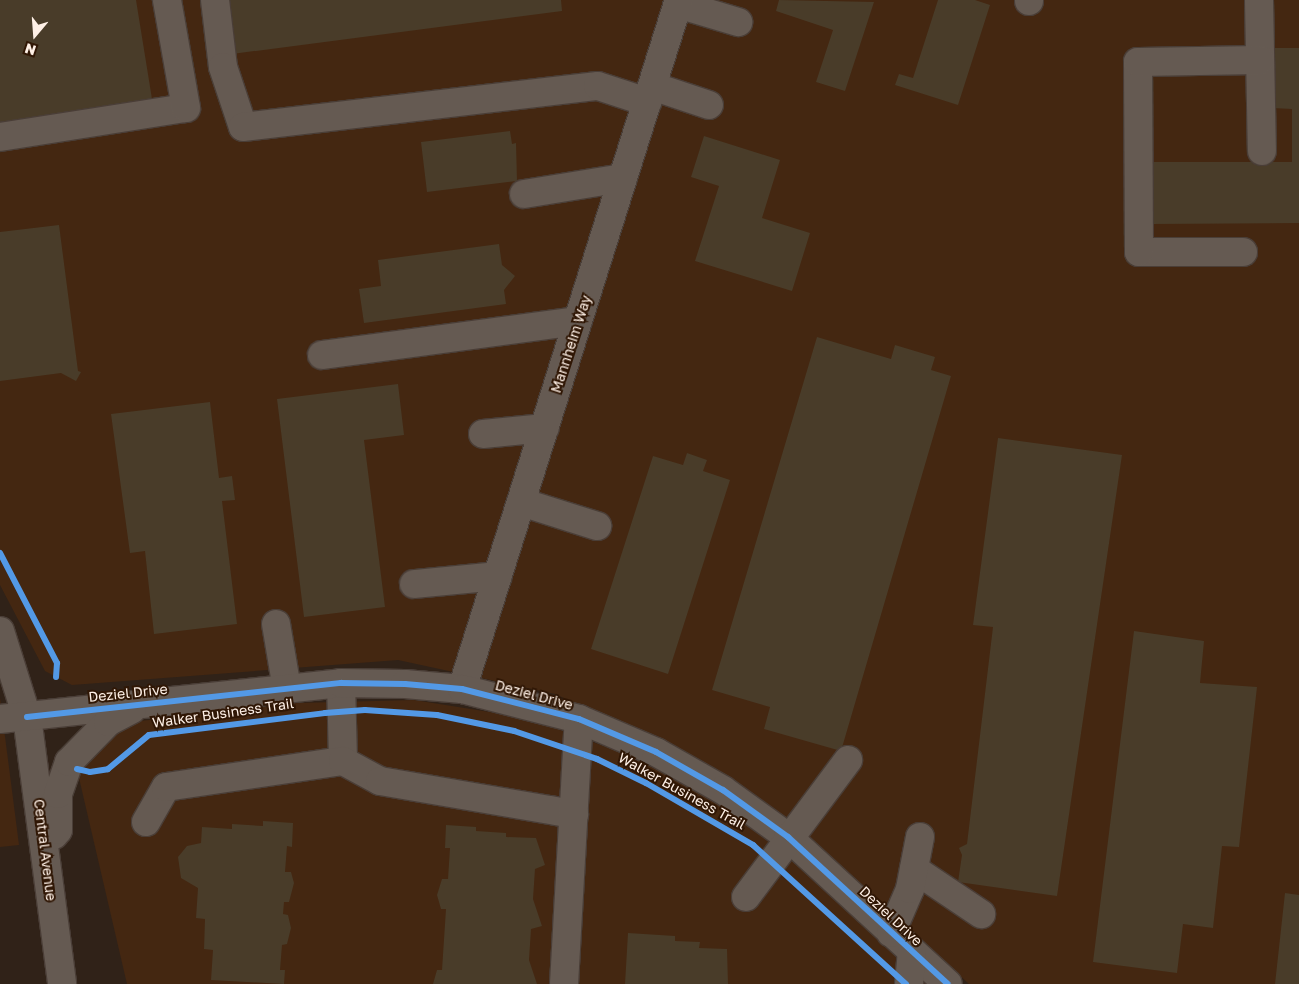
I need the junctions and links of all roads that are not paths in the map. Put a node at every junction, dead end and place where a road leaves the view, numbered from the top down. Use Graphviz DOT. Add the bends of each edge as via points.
graph roads {
  1 [pos="167,0"];
  2 [pos="215,0"];
  3 [pos="1260,0"];
  4 [pos="679,2"];
  5 [pos="738,22"];
  6 [pos="1260,60"];
  7 [pos="650,94"];
  8 [pos="709,104"];
  9 [pos="0,137"];
  10 [pos="1262,151"];
  11 [pos="623,178"];
  12 [pos="524,194"];
  13 [pos="1243,252"];
  14 [pos="578,321"];
  15 [pos="322,355"];
  16 [pos="544,428"];
  17 [pos="483,434"];
  18 [pos="521,502"];
  19 [pos="597,526"];
  20 [pos="498,576"];
  21 [pos="414,584"];
  22 [pos="276,624"];
  23 [pos="0,631"];
  24 [pos="341,684"];
  25 [pos="462,688"];
  26 [pos="287,689"];
  27 [pos="140,704"];
  28 [pos="27,717"];
  29 [pos="0,719"];
  30 [pos="579,720"];
  31 [pos="848,760"];
  32 [pos="343,761"];
  33 [pos="574,814"];
  34 [pos="146,822"];
  35 [pos="788,837"];
  36 [pos="920,837"];
  37 [pos="45,845"];
  38 [pos="914,869"];
  39 [pos="746,897"];
  40 [pos="981,914"];
  41 [pos="891,933"];
  42 [pos="912,952"];
  43 [pos="62,984"];
  44 [pos="564,984"];
  45 [pos="909,984"];
  46 [pos="948,984"];
  1 -- 9 [label="street" via="186,108"];
  2 -- 7 [label="street" via="223,67 243,127 598,86"];
  3 -- 6 [label="street"];
  4 -- 5 [label="street"];
  4 -- 7 [label="street, Mannheim Way"];
  6 -- 10 [label="street"];
  6 -- 13 [label="street" via="1138,62 1139,252"];
  7 -- 8 [label="street"];
  7 -- 11 [label="street, Mannheim Way"];
  11 -- 12 [label="street"];
  11 -- 14 [label="street, Mannheim Way"];
  14 -- 15 [label="street"];
  14 -- 16 [label="street, Mannheim Way"];
  16 -- 17 [label="street"];
  16 -- 18 [label="street, Mannheim Way"];
  18 -- 19 [label="street"];
  18 -- 20 [label="street, Mannheim Way"];
  20 -- 21 [label="street"];
  20 -- 25 [label="street, Mannheim Way"];
  22 -- 26 [label="street"];
  23 -- 28 [label="street, Central Avenue"];
  24 -- 25 [label="street, Deziel Drive"];
  24 -- 26 [label="street, Deziel Drive"];
  24 -- 32 [label="street"];
  25 -- 30 [label="street, Deziel Drive"];
  26 -- 27 [label="street, Deziel Drive"];
  27 -- 28 [label="street, Deziel Drive"];
  27 -- 37 [label="street" via="108,722 69,762 58,794 58,830"];
  28 -- 29 [label="street, Deziel Drive"];
  28 -- 37 [label="street, Central Avenue"];
  30 -- 33 [label="street"];
  30 -- 35 [label="street, Deziel Drive" via="656,752 723,790"];
  31 -- 35 [label="street"];
  32 -- 33 [label="street" via="380,781"];
  32 -- 34 [label="street" via="166,787"];
  33 -- 44 [label="street"];
  35 -- 39 [label="street"];
  35 -- 41 [label="street, Deziel Drive"];
  36 -- 38 [label="street"];
  37 -- 43 [label="street, Central Avenue"];
  38 -- 40 [label="street"];
  38 -- 41 [label="street" via="910,889"];
  41 -- 42 [label="street, Deziel Drive"];
  42 -- 45 [label="street"];
  42 -- 46 [label="street, Deziel Drive"];
}
